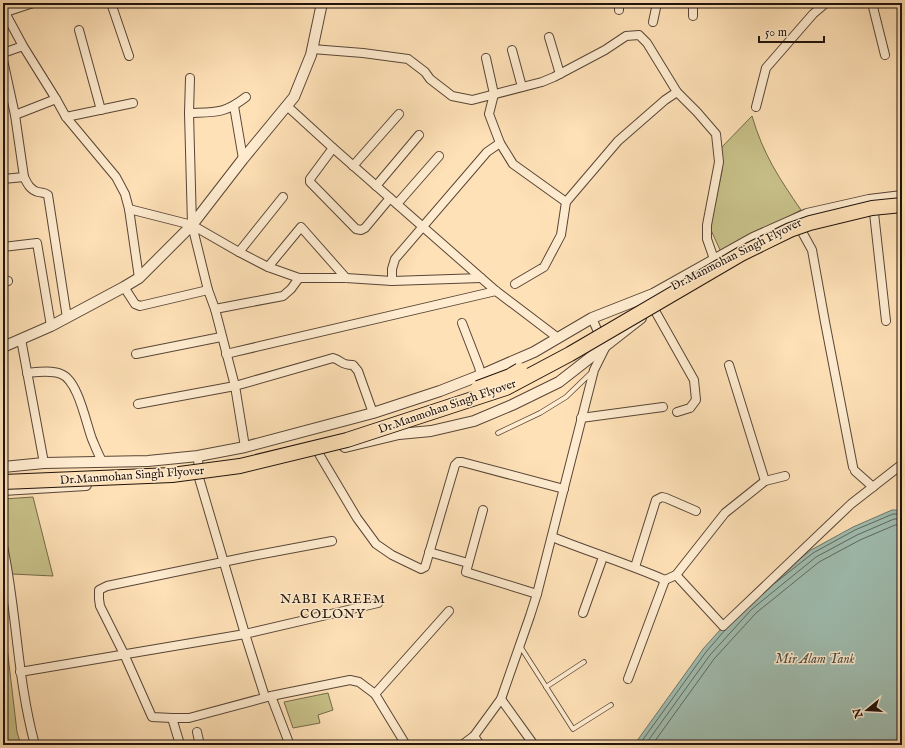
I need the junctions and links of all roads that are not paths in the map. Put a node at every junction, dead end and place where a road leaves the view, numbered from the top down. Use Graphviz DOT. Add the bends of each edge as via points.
graph roads {
  1 [pos="33,3"];
  2 [pos="111,3"];
  3 [pos="322,3"];
  4 [pos="657,3"];
  5 [pos="693,3"];
  6 [pos="826,3"];
  7 [pos="872,3"];
  8 [pos="4,12"];
  9 [pos="693,16"];
  10 [pos="653,22"];
  11 [pos="80,30"];
  12 [pos="549,37"];
  13 [pos="23,46"];
  14 [pos="312,49"];
  15 [pos="512,50"];
  16 [pos="3,53"];
  17 [pos="885,55"];
  18 [pos="129,56"];
  19 [pos="486,58"];
  20 [pos="3,60"];
  21 [pos="560,74"];
  22 [pos="190,78"];
  23 [pos="522,87"];
  24 [pos="677,92"];
  25 [pos="494,94"];
  26 [pos="246,97"];
  27 [pos="56,99"];
  28 [pos="133,103"];
  29 [pos="234,106"];
  30 [pos="286,106"];
  31 [pos="756,107"];
  32 [pos="101,110"];
  33 [pos="189,113"];
  34 [pos="399,114"];
  35 [pos="15,115"];
  36 [pos="66,117"];
  37 [pos="419,136"];
  38 [pos="500,143"];
  39 [pos="333,148"];
  40 [pos="439,156"];
  41 [pos="243,159"];
  42 [pos="353,166"];
  43 [pos="24,177"];
  44 [pos="3,179"];
  45 [pos="376,186"];
  46 [pos="902,196"];
  47 [pos="283,197"];
  48 [pos="390,198"];
  49 [pos="902,200"];
  50 [pos="566,202"];
  51 [pos="397,204"];
  52 [pos="902,205"];
  53 [pos="129,209"];
  54 [pos="902,210"];
  55 [pos="874,213"];
  56 [pos="192,225"];
  57 [pos="423,226"];
  58 [pos="801,230"];
  59 [pos="3,247"];
  60 [pos="239,252"];
  61 [pos="714,259"];
  62 [pos="268,267"];
  63 [pos="138,278"];
  64 [pos="300,278"];
  65 [pos="346,278"];
  66 [pos="481,278"];
  67 [pos="392,281"];
  68 [pos="515,284"];
  69 [pos="124,287"];
  70 [pos="208,290"];
  71 [pos="496,291"];
  72 [pos="215,309"];
  73 [pos="654,309"];
  74 [pos="66,318"];
  75 [pos="592,318"];
  76 [pos="886,321"];
  77 [pos="462,323"];
  78 [pos="51,326"];
  79 [pos="221,337"];
  80 [pos="558,338"];
  81 [pos="21,339"];
  82 [pos="3,346"];
  83 [pos="604,348"];
  84 [pos="136,354"];
  85 [pos="226,354"];
  86 [pos="729,366"];
  87 [pos="594,370"];
  88 [pos="27,373"];
  89 [pos="481,375"];
  90 [pos="235,386"];
  91 [pos="138,404"];
  92 [pos="663,407"];
  93 [pos="677,412"];
  94 [pos="373,413"];
  95 [pos="581,418"];
  96 [pos="498,433"];
  97 [pos="245,448"];
  98 [pos="319,454"];
  99 [pos="198,456"];
  100 [pos="102,461"];
  101 [pos="44,463"];
  102 [pos="902,463"];
  103 [pos="3,467"];
  104 [pos="3,476"];
  105 [pos="785,476"];
  106 [pos="199,478"];
  107 [pos="765,481"];
  108 [pos="3,482"];
  109 [pos="873,487"];
  110 [pos="564,488"];
  111 [pos="3,490"];
  112 [pos="483,510"];
  113 [pos="696,511"];
  114 [pos="552,537"];
  115 [pos="332,541"];
  116 [pos="3,546"];
  117 [pos="429,552"];
  118 [pos="603,557"];
  119 [pos="224,563"];
  120 [pos="468,563"];
  121 [pos="634,567"];
  122 [pos="676,575"];
  123 [pos="665,580"];
  124 [pos="537,594"];
  125 [pos="378,603"];
  126 [pos="449,611"];
  127 [pos="583,613"];
  128 [pos="244,634"];
  129 [pos="520,646"];
  130 [pos="124,654"];
  131 [pos="584,662"];
  132 [pos="20,672"];
  133 [pos="628,678"];
  134 [pos="546,687"];
  135 [pos="375,694"];
  136 [pos="268,696"];
  137 [pos="501,699"];
  138 [pos="611,704"];
  139 [pos="172,718"];
  140 [pos="197,732"];
  141 [pos="474,736"];
  142 [pos="179,741"];
  143 [pos="287,744"];
  144 [pos="35,745"];
  145 [pos="200,745"];
  146 [pos="406,745"];
  147 [pos="462,745"];
  148 [pos="480,745"];
  149 [pos="534,745"];
  1 -- 8 [label="street"];
  2 -- 18 [label="street"];
  3 -- 14 [label="street"];
  4 -- 10 [label="street"];
  5 -- 9 [label="street"];
  6 -- 31 [label="street" via="813,14 766,68"];
  7 -- 17 [label="street"];
  8 -- 13 [label="street"];
  11 -- 32 [label="street"];
  12 -- 21 [label="street"];
  13 -- 16 [label="street"];
  13 -- 27 [label="street"];
  14 -- 25 [label="street" via="408,59 452,96 472,100"];
  14 -- 30 [label="street" via="294,97"];
  15 -- 23 [label="street"];
  19 -- 25 [label="street"];
  20 -- 35 [label="street"];
  21 -- 23 [label="street"];
  21 -- 24 [label="street" via="626,36 639,35 647,43"];
  22 -- 33 [label="street"];
  23 -- 25 [label="street"];
  24 -- 50 [label="street" via="618,141"];
  24 -- 61 [label="street" via="716,134 719,162 707,226 707,239"];
  25 -- 38 [label="street" via="489,114"];
  26 -- 29 [label="street"];
  27 -- 35 [label="street"];
  27 -- 36 [label="street"];
  28 -- 32 [label="street"];
  29 -- 33 [label="street" via="218,112"];
  29 -- 41 [label="street"];
  30 -- 39 [label="street"];
  30 -- 41 [label="street"];
  32 -- 36 [label="street"];
  33 -- 56 [label="street"];
  34 -- 42 [label="street"];
  35 -- 43 [label="street"];
  36 -- 53 [label="street" via="116,177"];
  37 -- 45 [label="street"];
  38 -- 50 [label="street" via="513,164"];
  38 -- 57 [label="street" via="487,152"];
  39 -- 42 [label="street"];
  39 -- 48 [label="street" via="310,182 356,229 365,228"];
  40 -- 51 [label="street"];
  41 -- 56 [label="street"];
  42 -- 45 [label="street"];
  43 -- 44 [label="street"];
  43 -- 74 [label="street" via="35,191 48,195"];
  45 -- 48 [label="street"];
  46 -- 61 [label="street" via="868,200 807,214"];
  47 -- 60 [label="street"];
  48 -- 51 [label="street"];
  49 -- 104 [label="highway, Dr.Manmohan Singh Flyover, bridge" via="855,205 805,218 767,235 510,376 408,414 217,463"];
  50 -- 68 [label="street" via="561,235 544,267"];
  51 -- 57 [label="street"];
  52 -- 108 [label="highway, Dr.Manmohan Singh Flyover, bridge" via="872,208 790,230 740,254 570,354 506,388 347,440 240,466 172,475"];
  53 -- 56 [label="street"];
  53 -- 63 [label="street"];
  54 -- 55 [label="street"];
  55 -- 58 [label="street"];
  55 -- 76 [label="street"];
  56 -- 60 [label="street"];
  56 -- 63 [label="street"];
  56 -- 70 [label="street"];
  57 -- 66 [label="street"];
  57 -- 67 [label="street" via="395,259"];
  58 -- 73 [label="street" via="743,257"];
  58 -- 109 [label="street" via="812,250 854,469"];
  59 -- 78 [label="street" via="36,243"];
  60 -- 62 [label="street"];
  61 -- 75 [label="street" via="653,294"];
  62 -- 64 [label="street"];
  62 -- 65 [label="street" via="301,227"];
  63 -- 69 [label="street"];
  64 -- 65 [label="street"];
  64 -- 72 [label="street" via="283,296"];
  65 -- 67 [label="street"];
  66 -- 67 [label="street"];
  66 -- 71 [label="street"];
  69 -- 70 [label="street" via="135,304 140,306"];
  69 -- 74 [label="street"];
  70 -- 72 [label="street"];
  71 -- 80 [label="street"];
  71 -- 85 [label="street"];
  72 -- 79 [label="street"];
  73 -- 83 [label="street"];
  73 -- 93 [label="street" via="694,380 696,400 690,408"];
  74 -- 78 [label="street"];
  75 -- 80 [label="street"];
  75 -- 83 [label="street"];
  77 -- 89 [label="street"];
  78 -- 81 [label="street"];
  79 -- 84 [label="street"];
  79 -- 85 [label="street"];
  80 -- 89 [label="street" via="534,352"];
  81 -- 82 [label="street"];
  81 -- 88 [label="street"];
  83 -- 87 [label="street"];
  83 -- 98 [label="street" via="559,382 474,421 430,431 399,434"];
  85 -- 90 [label="street"];
  86 -- 107 [label="street"];
  87 -- 95 [label="street"];
  87 -- 96 [label="lane" via="566,397"];
  88 -- 100 [label="street" via="52,372 61,374 71,382"];
  88 -- 101 [label="street"];
  89 -- 94 [label="street"];
  90 -- 91 [label="street"];
  90 -- 94 [label="street" via="333,358 342,364 353,365 358,371"];
  90 -- 97 [label="street"];
  92 -- 95 [label="street"];
  94 -- 97 [label="street"];
  95 -- 110 [label="street"];
  97 -- 99 [label="street"];
  98 -- 106 [label="street" via="226,475"];
  98 -- 117 [label="street" via="357,518 376,544 421,569 425,567"];
  99 -- 100 [label="street" via="148,461"];
  99 -- 106 [label="street"];
  100 -- 101 [label="street"];
  101 -- 103 [label="street"];
  102 -- 109 [label="street"];
  105 -- 107 [label="street"];
  106 -- 111 [label="street"];
  106 -- 119 [label="street"];
  107 -- 122 [label="street" via="726,513"];
  109 -- 122 [label="street" via="851,504 723,626"];
  110 -- 114 [label="street"];
  110 -- 117 [label="street" via="458,462"];
  112 -- 120 [label="street"];
  113 -- 121 [label="street" via="666,498 656,500"];
  114 -- 118 [label="street"];
  114 -- 124 [label="street"];
  115 -- 119 [label="street"];
  116 -- 132 [label="street"];
  117 -- 120 [label="street"];
  118 -- 121 [label="street"];
  118 -- 127 [label="street"];
  119 -- 128 [label="street"];
  119 -- 130 [label="street" via="107,586 99,590 100,606"];
  120 -- 124 [label="street" via="468,573"];
  121 -- 123 [label="street"];
  122 -- 123 [label="street"];
  123 -- 133 [label="street"];
  124 -- 129 [label="street"];
  125 -- 128 [label="street"];
  126 -- 135 [label="street"];
  128 -- 130 [label="street"];
  128 -- 136 [label="street"];
  129 -- 134 [label="lane"];
  129 -- 137 [label="street"];
  130 -- 132 [label="street"];
  130 -- 139 [label="street" via="152,716"];
  131 -- 134 [label="lane"];
  132 -- 144 [label="street"];
  134 -- 138 [label="lane" via="573,729"];
  135 -- 136 [label="street" via="359,682 350,680"];
  135 -- 146 [label="street"];
  136 -- 139 [label="street" via="189,718"];
  136 -- 143 [label="street"];
  137 -- 141 [label="street"];
  137 -- 149 [label="street"];
  139 -- 142 [label="street"];
  140 -- 145 [label="street"];
  141 -- 147 [label="street"];
  141 -- 148 [label="street"];
}
